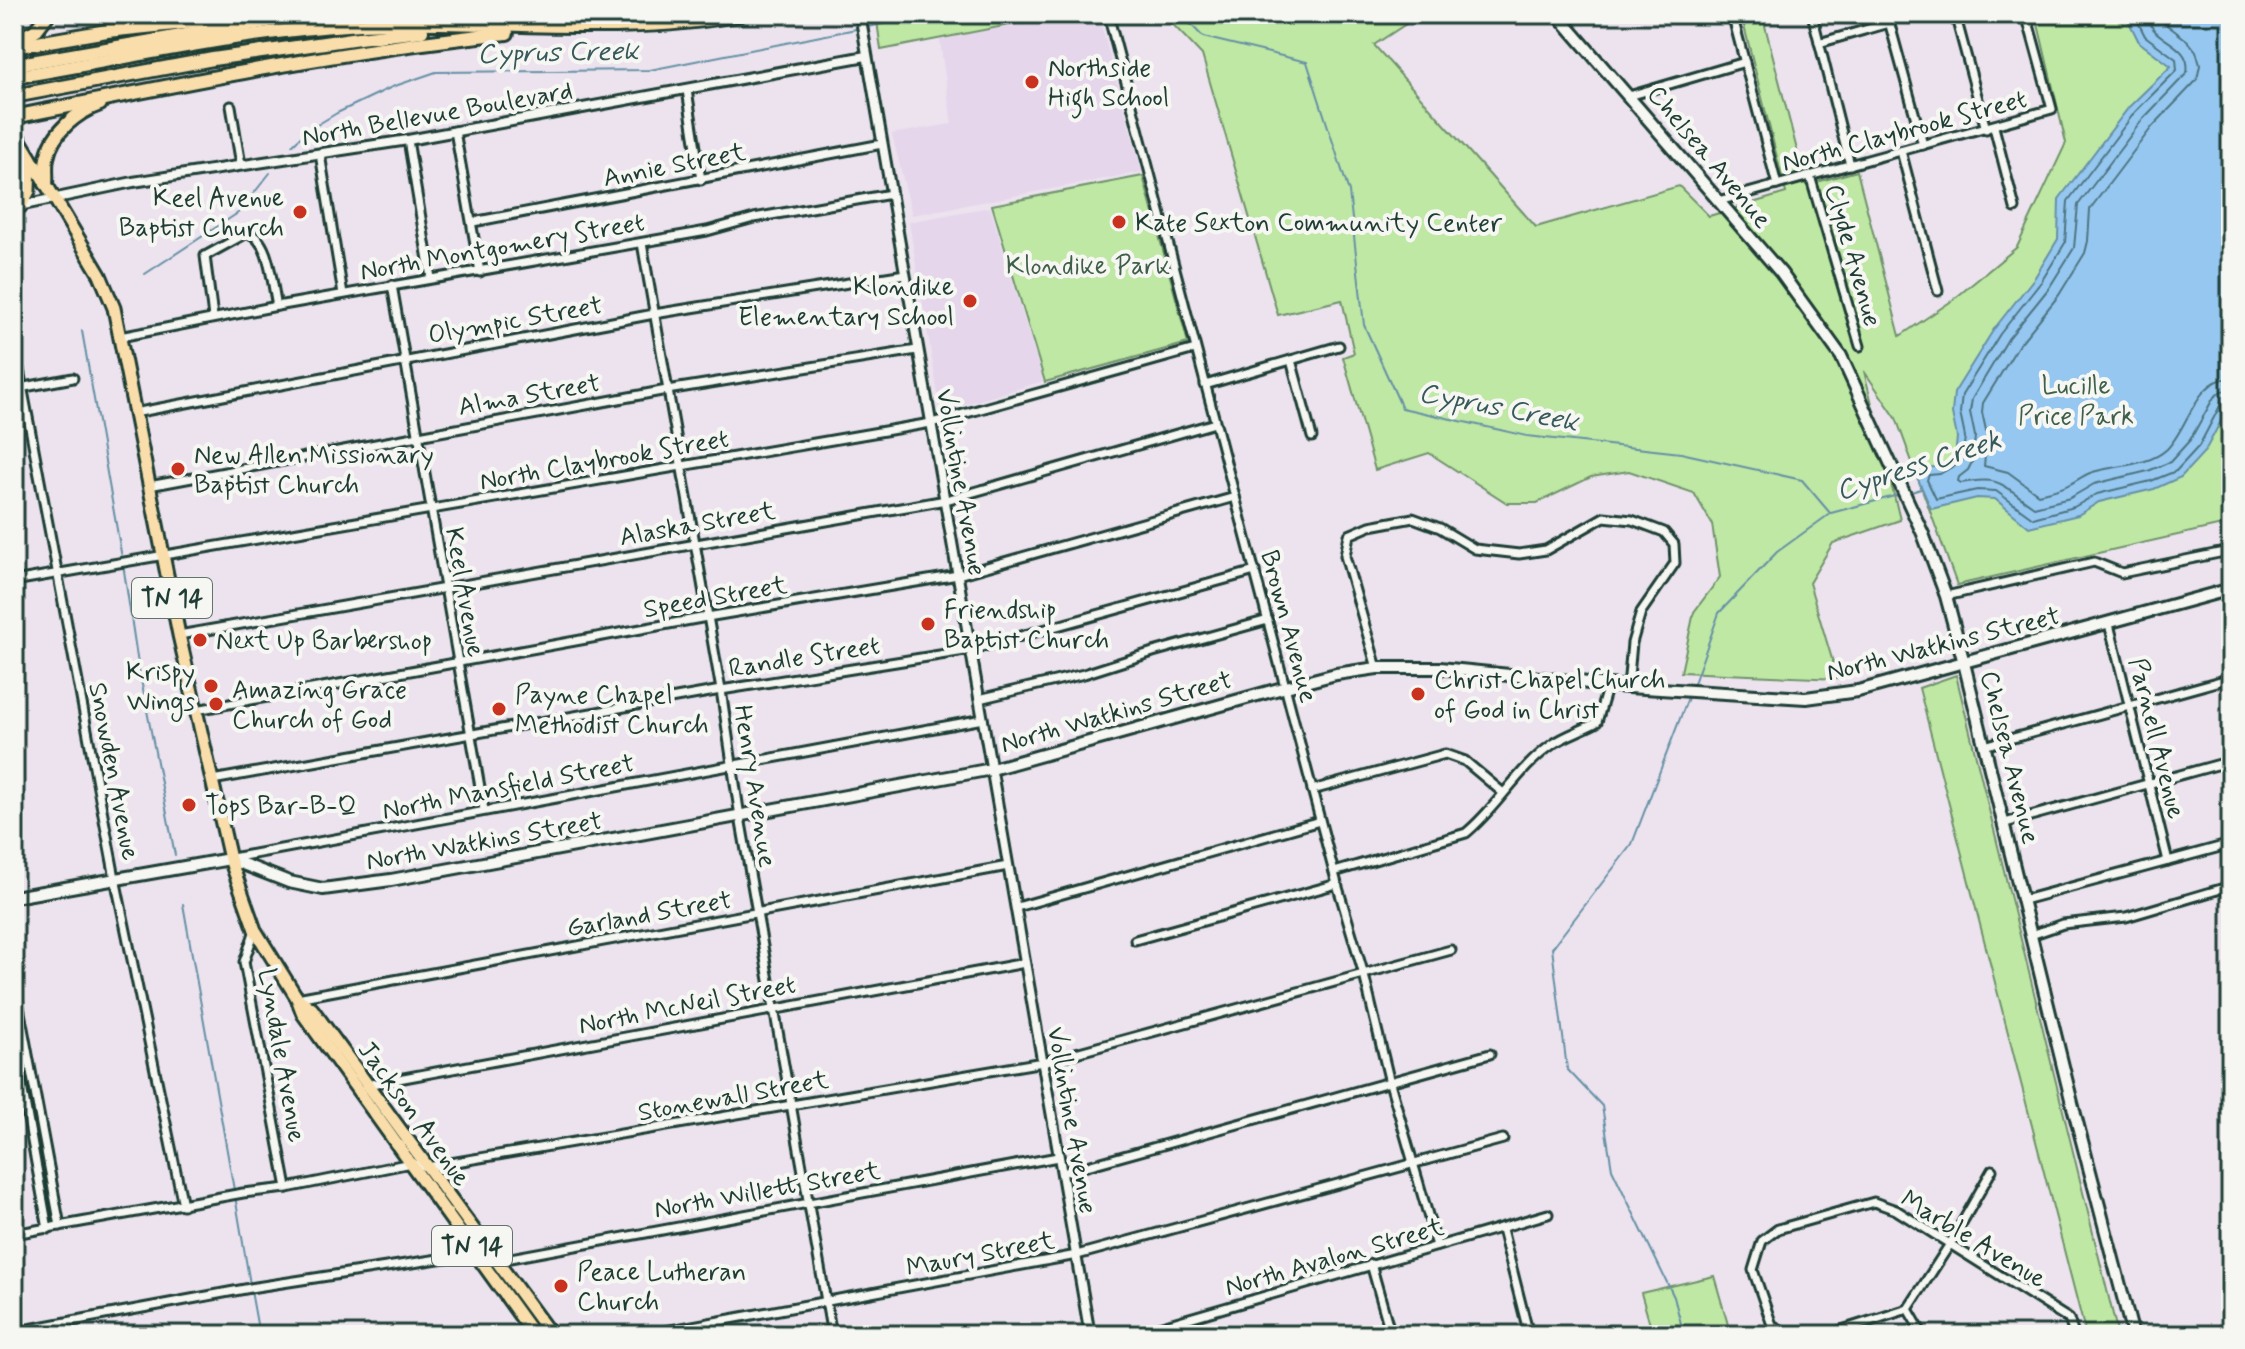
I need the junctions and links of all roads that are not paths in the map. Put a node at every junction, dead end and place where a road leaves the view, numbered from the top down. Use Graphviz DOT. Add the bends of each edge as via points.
graph roads {
  1 [pos="48,14"];
  2 [pos="269,14"];
  3 [pos="307,14"];
  4 [pos="742,14"];
  5 [pos="1108,14"];
  6 [pos="1557,14"];
  7 [pos="1732,14"];
  8 [pos="1812,14"];
  9 [pos="1955,14"];
  10 [pos="2040,14"];
  11 [pos="2026,16"];
  12 [pos="860,17"];
  13 [pos="1888,18"];
  14 [pos="533,27"];
  15 [pos="557,28"];
  16 [pos="1819,43"];
  17 [pos="14,44"];
  18 [pos="866,56"];
  19 [pos="1745,62"];
  20 [pos="14,65"];
  21 [pos="14,77"];
  22 [pos="687,90"];
  23 [pos="136,92"];
  24 [pos="14,96"];
  25 [pos="1629,96"];
  26 [pos="231,106"];
  27 [pos="14,117"];
  28 [pos="1990,128"];
  29 [pos="14,130"];
  30 [pos="455,131"];
  31 [pos="408,140"];
  32 [pos="882,144"];
  33 [pos="1923,145"];
  34 [pos="1901,151"];
  35 [pos="320,154"];
  36 [pos="30,156"];
  37 [pos="241,165"];
  38 [pos="1850,165"];
  39 [pos="1810,176"];
  40 [pos="701,180"];
  41 [pos="46,184"];
  42 [pos="1777,185"];
  43 [pos="891,194"];
  44 [pos="57,200"];
  45 [pos="1719,201"];
  46 [pos="18,206"];
  47 [pos="2015,208"];
  48 [pos="473,222"];
  49 [pos="642,243"];
  50 [pos="480,272"];
  51 [pos="905,274"];
  52 [pos="431,278"];
  53 [pos="392,285"];
  54 [pos="1938,291"];
  55 [pos="343,294"];
  56 [pos="277,306"];
  57 [pos="654,314"];
  58 [pos="213,317"];
  59 [pos="120,337"];
  60 [pos="14,343"];
  61 [pos="1339,346"];
  62 [pos="1860,346"];
  63 [pos="1195,349"];
  64 [pos="917,350"];
  65 [pos="405,360"];
  66 [pos="1291,360"];
  67 [pos="73,378"];
  68 [pos="1205,385"];
  69 [pos="18,388"];
  70 [pos="667,390"];
  71 [pos="134,413"];
  72 [pos="931,423"];
  73 [pos="1215,423"];
  74 [pos="418,435"];
  75 [pos="1312,437"];
  76 [pos="681,465"];
  77 [pos="149,486"];
  78 [pos="1235,497"];
  79 [pos="946,500"];
  80 [pos="431,509"];
  81 [pos="695,543"];
  82 [pos="2224,552"];
  83 [pos="163,557"];
  84 [pos="1255,571"];
  85 [pos="57,574"];
  86 [pos="958,575"];
  87 [pos="14,581"];
  88 [pos="445,588"];
  89 [pos="2231,589"];
  90 [pos="1946,596"];
  91 [pos="707,617"];
  92 [pos="1268,620"];
  93 [pos="2109,624"];
  94 [pos="179,635"];
  95 [pos="971,650"];
  96 [pos="459,662"];
  97 [pos="1964,663"];
  98 [pos="1377,668"];
  99 [pos="2231,678"];
  100 [pos="1608,685"];
  101 [pos="1286,687"];
  102 [pos="1628,687"];
  103 [pos="721,690"];
  104 [pos="979,699"];
  105 [pos="2131,706"];
  106 [pos="196,710"];
  107 [pos="983,719"];
  108 [pos="472,734"];
  109 [pos="1984,746"];
  110 [pos="2231,761"];
  111 [pos="733,765"];
  112 [pos="992,769"];
  113 [pos="212,780"];
  114 [pos="2148,782"];
  115 [pos="1312,790"];
  116 [pos="1502,792"];
  117 [pos="484,810"];
  118 [pos="740,817"];
  119 [pos="1320,821"];
  120 [pos="2005,823"];
  121 [pos="2231,844"];
  122 [pos="230,859"];
  123 [pos="2168,861"];
  124 [pos="1008,866"];
  125 [pos="1334,872"];
  126 [pos="115,878"];
  127 [pos="1337,884"];
  128 [pos="2231,886"];
  129 [pos="14,897"];
  130 [pos="2023,900"];
  131 [pos="1017,907"];
  132 [pos="757,913"];
  133 [pos="255,930"];
  134 [pos="2031,935"];
  135 [pos="1135,940"];
  136 [pos="1451,950"];
  137 [pos="1025,963"];
  138 [pos="1364,975"];
  139 [pos="14,980"];
  140 [pos="297,998"];
  141 [pos="774,1008"];
  142 [pos="14,1042"];
  143 [pos="1490,1054"];
  144 [pos="1043,1062"];
  145 [pos="32,1073"];
  146 [pos="20,1075"];
  147 [pos="1390,1083"];
  148 [pos="362,1086"];
  149 [pos="34,1087"];
  150 [pos="23,1089"];
  151 [pos="792,1106"];
  152 [pos="1503,1139"];
  153 [pos="1058,1157"];
  154 [pos="411,1163"];
  155 [pos="1414,1165"];
  156 [pos="427,1167"];
  157 [pos="1992,1170"];
  158 [pos="1062,1173"];
  159 [pos="287,1188"];
  160 [pos="808,1201"];
  161 [pos="183,1205"];
  162 [pos="1548,1214"];
  163 [pos="60,1226"];
  164 [pos="48,1229"];
  165 [pos="1502,1229"];
  166 [pos="14,1234"];
  167 [pos="1950,1244"];
  168 [pos="478,1245"];
  169 [pos="1437,1246"];
  170 [pos="1077,1255"];
  171 [pos="490,1262"];
  172 [pos="1371,1264"];
  173 [pos="826,1303"];
  174 [pos="1908,1309"];
  175 [pos="1181,1321"];
  176 [pos="18,1331"];
  177 [pos="534,1335"];
  178 [pos="551,1335"];
  179 [pos="644,1335"];
  180 [pos="832,1335"];
  181 [pos="1090,1335"];
  182 [pos="1131,1335"];
  183 [pos="1197,1335"];
  184 [pos="1391,1335"];
  185 [pos="1529,1335"];
  186 [pos="1790,1335"];
  187 [pos="1826,1335"];
  188 [pos="1923,1335"];
  189 [pos="2074,1335"];
  190 [pos="2133,1335"];
  1 -- 17 [label="highway" via="35,31"];
  2 -- 17 [label="highway"];
  3 -- 20 [label="highway"];
  4 -- 15 [label="highway" via="637,27"];
  5 -- 63 [label="street, Brown Avenue"];
  6 -- 25 [label="main road, Chelsea Avenue"];
  7 -- 19 [label="street"];
  8 -- 16 [label="street"];
  9 -- 28 [label="street"];
  10 -- 11 [label="street"];
  11 -- 28 [label="street, North Claybrook Street" via="2052,109"];
  12 -- 18 [label="street, Vollintine Avenue"];
  13 -- 16 [label="street"];
  13 -- 33 [label="street"];
  14 -- 15 [label="highway"];
  14 -- 21 [label="highway" via="391,23 293,31"];
  14 -- 24 [label="highway" via="359,38"];
  15 -- 23 [label="highway" via="404,44"];
  16 -- 38 [label="street"];
  18 -- 22 [label="street, North Bellevue Boulevard"];
  18 -- 32 [label="street, Vollintine Avenue"];
  19 -- 25 [label="street"];
  19 -- 42 [label="street"];
  22 -- 30 [label="street, North Bellevue Boulevard"];
  22 -- 40 [label="street"];
  23 -- 27 [label="highway"];
  23 -- 41 [label="highway" via="93,107 57,135 47,157"];
  25 -- 45 [label="main road, Chelsea Avenue"];
  26 -- 37 [label="street"];
  28 -- 33 [label="street, North Claybrook Street"];
  28 -- 47 [label="street"];
  29 -- 36 [label="main road, Jackson Avenue / TN 14"];
  30 -- 31 [label="street, North Bellevue Boulevard"];
  30 -- 48 [label="street"];
  31 -- 35 [label="street, North Bellevue Boulevard"];
  31 -- 52 [label="street"];
  32 -- 40 [label="street, Annie Street"];
  32 -- 43 [label="street, Vollintine Avenue"];
  33 -- 34 [label="street, North Claybrook Street"];
  34 -- 38 [label="street, North Claybrook Street"];
  34 -- 54 [label="street"];
  35 -- 37 [label="street, North Bellevue Boulevard"];
  35 -- 55 [label="street"];
  36 -- 41 [label="main road, Jackson Avenue / TN 14"];
  36 -- 46 [label="main road" via="29,191"];
  37 -- 44 [label="street, North Bellevue Boulevard"];
  38 -- 39 [label="street, North Claybrook Street"];
  39 -- 42 [label="street, North Claybrook Street"];
  39 -- 62 [label="street, Clyde Avenue"];
  40 -- 48 [label="street, Annie Street"];
  41 -- 44 [label="main road, Jackson Avenue / TN 14"];
  42 -- 45 [label="street, North Claybrook Street"];
  43 -- 49 [label="street, North Montgomery Street"];
  43 -- 51 [label="street, Vollintine Avenue"];
  44 -- 46 [label="street, North Bellevue Boulevard"];
  44 -- 59 [label="main road, Jackson Avenue / TN 14" via="108,291"];
  45 -- 90 [label="main road, Chelsea Avenue" via="1781,273 1841,356"];
  48 -- 50 [label="street"];
  49 -- 50 [label="street, North Montgomery Street"];
  49 -- 57 [label="street, Henry Avenue"];
  50 -- 52 [label="street, North Montgomery Street"];
  51 -- 57 [label="street, Olympic Street"];
  51 -- 64 [label="street, Vollintine Avenue"];
  52 -- 53 [label="street, North Montgomery Street"];
  53 -- 55 [label="street, North Montgomery Street"];
  53 -- 65 [label="street, Keel Avenue"];
  55 -- 56 [label="street, North Montgomery Street"];
  56 -- 58 [label="street, North Montgomery Street"];
  56 -- 58 [label="street" via="263,243 247,233 205,256"];
  57 -- 65 [label="street, Olympic Street"];
  57 -- 70 [label="street, Henry Avenue"];
  58 -- 59 [label="street, North Montgomery Street"];
  59 -- 71 [label="main road, Jackson Avenue / TN 14"];
  60 -- 69 [label="street, Snowden Avenue"];
  61 -- 66 [label="street"];
  63 -- 68 [label="street, Brown Avenue"];
  63 -- 72 [label="street, North Claybrook Street"];
  64 -- 70 [label="street, Alma Street"];
  64 -- 72 [label="street, Vollintine Avenue"];
  65 -- 71 [label="street, Olympic Street"];
  65 -- 74 [label="street, Keel Avenue"];
  66 -- 68 [label="street"];
  66 -- 75 [label="street"];
  67 -- 69 [label="street"];
  68 -- 73 [label="street, Brown Avenue"];
  69 -- 85 [label="street, Snowden Avenue"];
  70 -- 74 [label="street, Alma Street"];
  70 -- 76 [label="street, Henry Avenue"];
  71 -- 77 [label="main road, Jackson Avenue / TN 14"];
  72 -- 76 [label="street, North Claybrook Street"];
  72 -- 79 [label="street, Vollintine Avenue"];
  73 -- 78 [label="street, Brown Avenue"];
  73 -- 79 [label="street, Alaska Street"];
  74 -- 77 [label="street, Alma Street"];
  74 -- 80 [label="street, Keel Avenue"];
  76 -- 80 [label="street, North Claybrook Street"];
  76 -- 81 [label="street, Henry Avenue"];
  77 -- 83 [label="main road, Jackson Avenue / TN 14"];
  78 -- 84 [label="street, Brown Avenue"];
  78 -- 86 [label="street, Speed Street"];
  79 -- 81 [label="street, Alaska Street"];
  79 -- 86 [label="street, Vollintine Avenue"];
  80 -- 83 [label="street, North Claybrook Street"];
  80 -- 88 [label="street, Keel Avenue"];
  81 -- 88 [label="street, Alaska Street"];
  81 -- 91 [label="street, Henry Avenue"];
  82 -- 90 [label="street" via="2122,573 2094,562"];
  83 -- 85 [label="street, North Claybrook Street"];
  83 -- 94 [label="main road, Jackson Avenue / TN 14"];
  84 -- 92 [label="street, Brown Avenue"];
  84 -- 95 [label="street, Randle Street"];
  85 -- 87 [label="street, North Claybrook Street"];
  85 -- 126 [label="street, Snowden Avenue"];
  86 -- 91 [label="street, Speed Street"];
  86 -- 95 [label="street, Vollintine Avenue"];
  88 -- 94 [label="street, Alaska Street"];
  88 -- 96 [label="street, Keel Avenue"];
  89 -- 93 [label="main road, North Watkins Street"];
  90 -- 97 [label="main road, Chelsea Avenue"];
  91 -- 96 [label="street, Speed Street"];
  91 -- 103 [label="street, Henry Avenue"];
  92 -- 101 [label="street, Brown Avenue"];
  92 -- 104 [label="street"];
  93 -- 97 [label="main road, North Watkins Street"];
  93 -- 105 [label="street, Parnell Avenue"];
  94 -- 106 [label="main road, Jackson Avenue / TN 14"];
  95 -- 103 [label="street, Randle Street"];
  95 -- 104 [label="street, Vollintine Avenue"];
  96 -- 106 [label="street, Speed Street"];
  96 -- 108 [label="street, Keel Avenue"];
  97 -- 102 [label="main road, North Watkins Street" via="1864,691 1806,698"];
  97 -- 109 [label="main road, Chelsea Avenue"];
  98 -- 100 [label="main road, North Watkins Street" via="1440,668"];
  98 -- 101 [label="main road, North Watkins Street"];
  98 -- 102 [label="street" via="1345,556 1349,535 1413,518 1475,549 1519,554 1546,550 1604,517 1664,532 1674,544 1675,563 1641,612"];
  99 -- 105 [label="street"];
  100 -- 102 [label="main road, North Watkins Street"];
  100 -- 116 [label="street" via="1597,722 1553,743"];
  101 -- 112 [label="main road, North Watkins Street"];
  101 -- 115 [label="street, Brown Avenue"];
  103 -- 108 [label="street, Randle Street"];
  103 -- 111 [label="street, Henry Avenue"];
  104 -- 107 [label="street, Vollintine Avenue"];
  105 -- 109 [label="street"];
  105 -- 114 [label="street, Parnell Avenue"];
  106 -- 113 [label="main road, Jackson Avenue / TN 14"];
  107 -- 111 [label="street, North Mansfield Street"];
  107 -- 112 [label="street, Vollintine Avenue"];
  108 -- 113 [label="street, Randle Street"];
  108 -- 117 [label="street, Keel Avenue"];
  109 -- 120 [label="main road, Chelsea Avenue"];
  110 -- 114 [label="street"];
  111 -- 117 [label="street, North Mansfield Street"];
  111 -- 118 [label="street, Henry Avenue"];
  112 -- 118 [label="main road, North Watkins Street"];
  112 -- 124 [label="street, Vollintine Avenue"];
  113 -- 122 [label="main road, Jackson Avenue / TN 14"];
  114 -- 120 [label="street"];
  114 -- 123 [label="street, Parnell Avenue"];
  115 -- 116 [label="street" via="1445,754 1465,761"];
  115 -- 119 [label="street, Brown Avenue"];
  116 -- 125 [label="street" via="1482,821 1466,833"];
  117 -- 122 [label="street, North Mansfield Street"];
  118 -- 122 [label="main road, North Watkins Street" via="323,889"];
  118 -- 132 [label="street, Henry Avenue"];
  119 -- 125 [label="street, Brown Avenue"];
  119 -- 131 [label="street"];
  120 -- 130 [label="main road, Chelsea Avenue"];
  121 -- 123 [label="street"];
  122 -- 126 [label="main road"];
  122 -- 133 [label="main road, Jackson Avenue / TN 14"];
  123 -- 130 [label="street"];
  124 -- 131 [label="street, Vollintine Avenue"];
  124 -- 132 [label="street, Garland Street"];
  125 -- 127 [label="street, Brown Avenue"];
  126 -- 129 [label="main road"];
  126 -- 161 [label="street, Snowden Avenue"];
  127 -- 135 [label="street"];
  127 -- 138 [label="street, Brown Avenue"];
  128 -- 134 [label="street" via="2126,917 2063,924"];
  130 -- 134 [label="main road, Chelsea Avenue"];
  131 -- 137 [label="street, Vollintine Avenue"];
  132 -- 140 [label="street, Garland Street"];
  132 -- 141 [label="street, Henry Avenue"];
  133 -- 140 [label="main road, Jackson Avenue / TN 14"];
  133 -- 159 [label="street, Lyndale Avenue" via="244,962"];
  134 -- 190 [label="main road, Chelsea Avenue"];
  136 -- 138 [label="street, Stonewall Street"];
  137 -- 141 [label="street, North McNeil Street"];
  137 -- 144 [label="street, Vollintine Avenue"];
  138 -- 144 [label="street, Stonewall Street"];
  138 -- 147 [label="street, Brown Avenue"];
  139 -- 145 [label="street"];
  140 -- 148 [label="main road, Jackson Avenue / TN 14" via="303,1014"];
  141 -- 148 [label="street, North McNeil Street"];
  141 -- 151 [label="street, Henry Avenue"];
  142 -- 146 [label="street"];
  143 -- 147 [label="street"];
  144 -- 151 [label="street, Stonewall Street"];
  144 -- 153 [label="street, Vollintine Avenue"];
  145 -- 146 [label="street"];
  145 -- 149 [label="street"];
  146 -- 150 [label="street"];
  147 -- 155 [label="street, Brown Avenue"];
  147 -- 158 [label="street"];
  148 -- 154 [label="main road, Jackson Avenue / TN 14"];
  148 -- 156 [label="main road, Jackson Avenue / TN 14"];
  149 -- 150 [label="street"];
  149 -- 163 [label="street"];
  150 -- 164 [label="street"];
  151 -- 156 [label="street, Stonewall Street"];
  151 -- 160 [label="street, Henry Avenue"];
  152 -- 155 [label="street, Maury Street"];
  153 -- 158 [label="street, Vollintine Avenue"];
  153 -- 160 [label="street, North Willett Street"];
  154 -- 156 [label="street, Stonewall Street"];
  154 -- 159 [label="street, Stonewall Street"];
  154 -- 168 [label="main road, Jackson Avenue / TN 14"];
  155 -- 169 [label="street, Brown Avenue"];
  155 -- 170 [label="street, Maury Street"];
  156 -- 168 [label="main road, Jackson Avenue / TN 14"];
  157 -- 167 [label="street"];
  158 -- 170 [label="street, Vollintine Avenue"];
  159 -- 161 [label="street, Stonewall Street"];
  160 -- 171 [label="street, North Willett Street"];
  160 -- 173 [label="street, Henry Avenue"];
  161 -- 163 [label="street, Stonewall Street"];
  162 -- 165 [label="street, North Avalon Street"];
  163 -- 164 [label="street, Stonewall Street"];
  164 -- 166 [label="street, Stonewall Street"];
  165 -- 169 [label="street, North Avalon Street"];
  165 -- 185 [label="street"];
  167 -- 174 [label="street"];
  167 -- 186 [label="street, Marble Avenue" via="1874,1202 1778,1229 1762,1241 1753,1270 1772,1325"];
  167 -- 189 [label="street, Marble Avenue" via="2069,1319"];
  168 -- 171 [label="main road, Jackson Avenue / TN 14"];
  168 -- 176 [label="street" via="458,1256"];
  169 -- 172 [label="street, North Avalon Street"];
  170 -- 173 [label="street, Maury Street"];
  170 -- 181 [label="street, Vollintine Avenue"];
  171 -- 177 [label="main road, Jackson Avenue / TN 14"];
  171 -- 178 [label="main road, Jackson Avenue / TN 14"];
  172 -- 175 [label="street, North Avalon Street"];
  172 -- 184 [label="street"];
  173 -- 179 [label="street, Maury Street"];
  173 -- 180 [label="street, Henry Avenue"];
  174 -- 187 [label="street"];
  174 -- 188 [label="street"];
  175 -- 182 [label="street, North Avalon Street"];
  175 -- 183 [label="street"];
}
